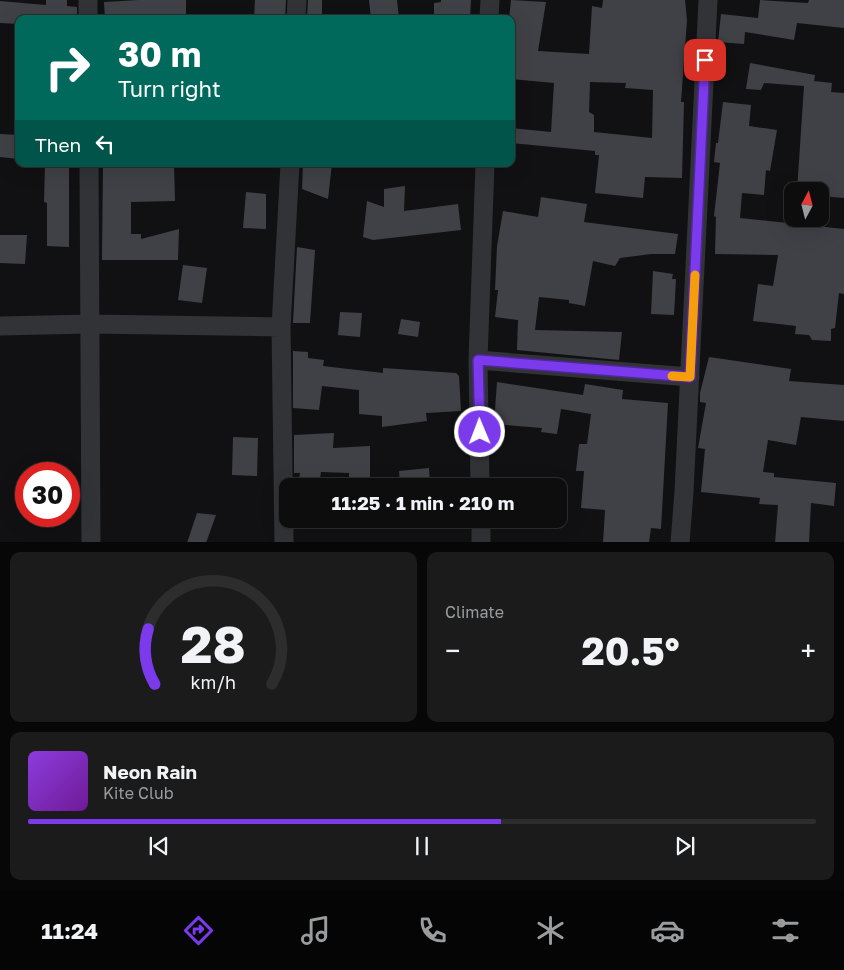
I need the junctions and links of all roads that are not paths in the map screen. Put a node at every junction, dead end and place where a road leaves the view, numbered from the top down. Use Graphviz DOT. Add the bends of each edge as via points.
graph roads {
  1 [pos="88,0"];
  2 [pos="297,0"];
  3 [pos="490,0"];
  4 [pos="708,0"];
  5 [pos="88,15"];
  6 [pos="296,15"];
  7 [pos="489,15"];
  8 [pos="89,167"];
  9 [pos="290,167"];
  10 [pos="484,167"];
  11 [pos="90,324"];
  12 [pos="0,326"];
  13 [pos="281,327"];
  14 [pos="478,360"];
  15 [pos="690,377"];
  16 [pos="480,478"];
  17 [pos="481,528"];
  18 [pos="91,542"];
  19 [pos="284,542"];
  20 [pos="481,542"];
  21 [pos="680,542"];
  1 -- 5 [label="street"];
  2 -- 6 [label="street"];
  3 -- 7 [label="street"];
  4 -- 15 [label="street"];
  8 -- 11 [label="street"];
  9 -- 13 [label="street"];
  10 -- 14 [label="street"];
  11 -- 12 [label="street"];
  11 -- 13 [label="street"];
  11 -- 18 [label="street"];
  13 -- 19 [label="street"];
  14 -- 15 [label="street"];
  14 -- 16 [label="street"];
  15 -- 21 [label="street"];
  17 -- 20 [label="street"];
}
